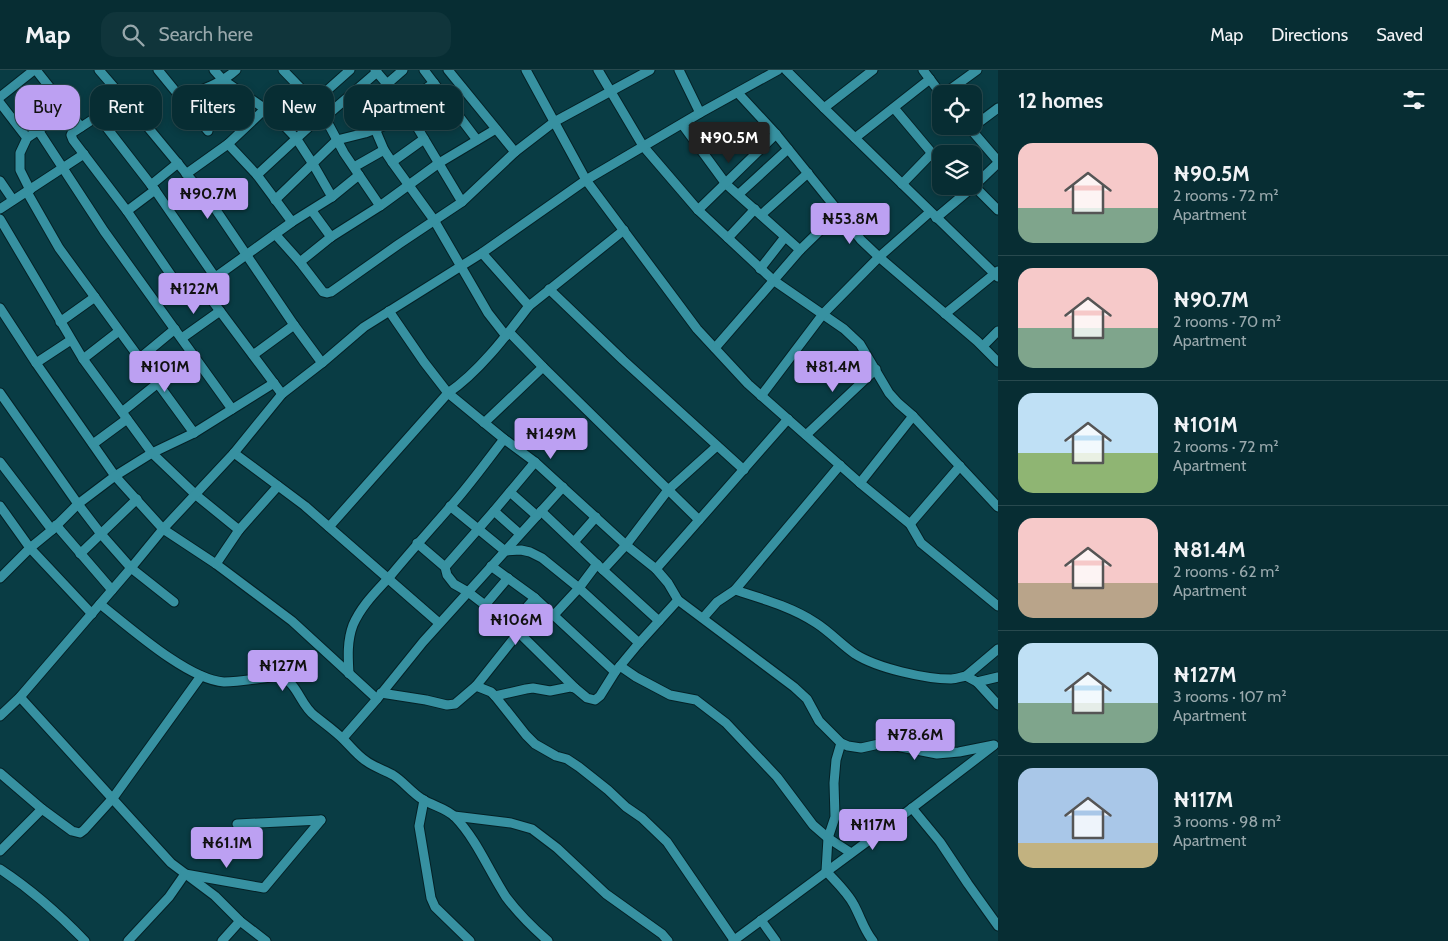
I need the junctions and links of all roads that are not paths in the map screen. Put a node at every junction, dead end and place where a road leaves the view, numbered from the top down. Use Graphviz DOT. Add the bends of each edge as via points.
graph roads {
  1 [pos="35,70"];
  2 [pos="99,70"];
  3 [pos="158,70"];
  4 [pos="214,70"];
  5 [pos="236,70"];
  6 [pos="283,70"];
  7 [pos="350,70"];
  8 [pos="403,70"];
  9 [pos="424,70"];
  10 [pos="448,70"];
  11 [pos="526,70"];
  12 [pos="598,70"];
  13 [pos="650,70"];
  14 [pos="680,70"];
  15 [pos="778,70"];
  16 [pos="786,70"];
  17 [pos="873,70"];
  18 [pos="923,70"];
  19 [pos="977,70"];
  20 [pos="376,71"];
  21 [pos="930,79"];
  22 [pos="223,80"];
  23 [pos="434,83"];
  24 [pos="386,84"];
  25 [pos="211,85"];
  26 [pos="298,85"];
  27 [pos="333,85"];
  28 [pos="432,85"];
  29 [pos="935,85"];
  30 [pos="956,85"];
  31 [pos="172,88"];
  32 [pos="612,91"];
  33 [pos="738,93"];
  34 [pos="0,97"];
  35 [pos="0,103"];
  36 [pos="334,107"];
  37 [pos="264,108"];
  38 [pos="824,108"];
  39 [pos="894,108"];
  40 [pos="998,108"];
  41 [pos="264,110"];
  42 [pos="700,113"];
  43 [pos="982,119"];
  44 [pos="463,121"];
  45 [pos="554,122"];
  46 [pos="682,124"];
  47 [pos="81,127"];
  48 [pos="496,129"];
  49 [pos="38,130"];
  50 [pos="288,130"];
  51 [pos="306,130"];
  52 [pos="332,130"];
  53 [pos="372,130"];
  54 [pos="375,130"];
  55 [pos="419,130"];
  56 [pos="776,134"];
  57 [pos="975,135"];
  58 [pos="27,138"];
  59 [pos="296,138"];
  60 [pos="856,138"];
  61 [pos="424,139"];
  62 [pos="337,140"];
  63 [pos="477,140"];
  64 [pos="228,144"];
  65 [pos="644,146"];
  66 [pos="788,149"];
  67 [pos="384,150"];
  68 [pos="515,152"];
  69 [pos="932,153"];
  70 [pos="84,154"];
  71 [pos="392,162"];
  72 [pos="998,162"];
  73 [pos="178,163"];
  74 [pos="439,163"];
  75 [pos="313,164"];
  76 [pos="354,167"];
  77 [pos="63,169"];
  78 [pos="808,173"];
  79 [pos="186,174"];
  80 [pos="257,175"];
  81 [pos="359,175"];
  82 [pos="982,176"];
  83 [pos="586,180"];
  84 [pos="0,181"];
  85 [pos="726,184"];
  86 [pos="902,184"];
  87 [pos="408,186"];
  88 [pos="153,187"];
  89 [pos="29,191"];
  90 [pos="739,194"];
  91 [pos="959,195"];
  92 [pos="980,195"];
  93 [pos="332,198"];
  94 [pos="14,200"];
  95 [pos="275,200"];
  96 [pos="462,202"];
  97 [pos="380,206"];
  98 [pos="0,209"];
  99 [pos="698,210"];
  100 [pos="998,210"];
  101 [pos="127,211"];
  102 [pos="312,211"];
  103 [pos="758,212"];
  104 [pos="839,212"];
  105 [pos="933,215"];
  106 [pos="0,219"];
  107 [pos="434,220"];
  108 [pos="292,222"];
  109 [pos="624,230"];
  110 [pos="275,234"];
  111 [pos="785,237"];
  112 [pos="331,238"];
  113 [pos="728,238"];
  114 [pos="800,250"];
  115 [pos="482,253"];
  116 [pos="246,254"];
  117 [pos="879,257"];
  118 [pos="300,262"];
  119 [pos="460,267"];
  120 [pos="760,269"];
  121 [pos="997,274"];
  122 [pos="215,277"];
  123 [pos="773,280"];
  124 [pos="202,287"];
  125 [pos="549,289"];
  126 [pos="95,297"];
  127 [pos="529,306"];
  128 [pos="0,308"];
  129 [pos="220,311"];
  130 [pos="389,311"];
  131 [pos="823,314"];
  132 [pos="945,314"];
  133 [pos="60,322"];
  134 [pos="294,325"];
  135 [pos="175,329"];
  136 [pos="119,331"];
  137 [pos="998,331"];
  138 [pos="507,334"];
  139 [pos="182,338"];
  140 [pos="71,340"];
  141 [pos="983,346"];
  142 [pos="715,348"];
  143 [pos="253,355"];
  144 [pos="140,358"];
  145 [pos="195,358"];
  146 [pos="83,359"];
  147 [pos="36,362"];
  148 [pos="998,362"];
  149 [pos="322,363"];
  150 [pos="543,367"];
  151 [pos="876,369"];
  152 [pos="158,383"];
  153 [pos="274,383"];
  154 [pos="0,393"];
  155 [pos="448,393"];
  156 [pos="282,394"];
  157 [pos="761,396"];
  158 [pos="232,409"];
  159 [pos="124,415"];
  160 [pos="913,416"];
  161 [pos="788,419"];
  162 [pos="484,422"];
  163 [pos="194,433"];
  164 [pos="806,435"];
  165 [pos="504,439"];
  166 [pos="93,444"];
  167 [pos="717,446"];
  168 [pos="152,452"];
  169 [pos="234,453"];
  170 [pos="0,462"];
  171 [pos="535,462"];
  172 [pos="840,465"];
  173 [pos="960,466"];
  174 [pos="744,470"];
  175 [pos="115,476"];
  176 [pos="860,483"];
  177 [pos="278,486"];
  178 [pos="563,487"];
  179 [pos="668,490"];
  180 [pos="510,492"];
  181 [pos="196,495"];
  182 [pos="137,499"];
  183 [pos="78,504"];
  184 [pos="0,506"];
  185 [pos="450,506"];
  186 [pos="998,506"];
  187 [pos="494,511"];
  188 [pos="539,513"];
  189 [pos="596,517"];
  190 [pos="699,520"];
  191 [pos="910,524"];
  192 [pos="329,527"];
  193 [pos="54,528"];
  194 [pos="163,529"];
  195 [pos="239,530"];
  196 [pos="477,530"];
  197 [pos="101,534"];
  198 [pos="520,534"];
  199 [pos="574,542"];
  200 [pos="417,543"];
  201 [pos="626,545"];
  202 [pos="30,548"];
  203 [pos="505,551"];
  204 [pos="80,554"];
  205 [pos="216,564"];
  206 [pos="491,566"];
  207 [pos="445,567"];
  208 [pos="600,567"];
  209 [pos="131,568"];
  210 [pos="656,569"];
  211 [pos="1,573"];
  212 [pos="508,578"];
  213 [pos="388,579"];
  214 [pos="579,588"];
  215 [pos="112,590"];
  216 [pos="735,590"];
  217 [pos="468,592"];
  218 [pos="535,598"];
  219 [pos="678,600"];
  220 [pos="174,602"];
  221 [pos="100,604"];
  222 [pos="486,605"];
  223 [pos="998,606"];
  224 [pos="92,614"];
  225 [pos="554,615"];
  226 [pos="703,618"];
  227 [pos="659,621"];
  228 [pos="440,623"];
  229 [pos="511,625"];
  230 [pos="519,632"];
  231 [pos="639,643"];
  232 [pos="998,649"];
  233 [pos="618,669"];
  234 [pos="349,674"];
  235 [pos="201,676"];
  236 [pos="966,676"];
  237 [pos="998,676"];
  238 [pos="977,682"];
  239 [pos="476,686"];
  240 [pos="575,688"];
  241 [pos="379,696"];
  242 [pos="495,696"];
  243 [pos="20,697"];
  244 [pos="998,705"];
  245 [pos="0,716"];
  246 [pos="343,738"];
  247 [pos="841,743"];
  248 [pos="996,743"];
  249 [pos="0,773"];
  250 [pos="113,798"];
  251 [pos="424,800"];
  252 [pos="912,808"];
  253 [pos="42,809"];
  254 [pos="454,816"];
  255 [pos="238,824"];
  256 [pos="828,838"];
  257 [pos="0,852"];
  258 [pos="851,853"];
  259 [pos="0,869"];
  260 [pos="826,871"];
  261 [pos="185,874"];
  262 [pos="993,913"];
  263 [pos="761,920"];
  264 [pos="240,921"];
  265 [pos="998,926"];
  266 [pos="734,940"];
  267 [pos="85,941"];
  268 [pos="128,941"];
  269 [pos="222,941"];
  270 [pos="266,941"];
  271 [pos="470,941"];
  272 [pos="548,941"];
  273 [pos="668,941"];
  274 [pos="776,941"];
  275 [pos="873,941"];
  1 -- 34 [label="street"];
  1 -- 47 [label="street"];
  2 -- 73 [label="street"];
  3 -- 31 [label="street"];
  4 -- 22 [label="street"];
  5 -- 22 [label="street"];
  6 -- 26 [label="street"];
  7 -- 27 [label="street"];
  8 -- 24 [label="street"];
  9 -- 23 [label="street"];
  10 -- 48 [label="street"];
  11 -- 45 [label="street"];
  12 -- 32 [label="street"];
  13 -- 32 [label="street"];
  14 -- 42 [label="street"];
  15 -- 33 [label="street"];
  16 -- 38 [label="street"];
  17 -- 38 [label="street"];
  18 -- 21 [label="street"];
  19 -- 30 [label="street"];
  20 -- 24 [label="street"];
  20 -- 36 [label="street"];
  21 -- 29 [label="street"];
  21 -- 39 [label="street"];
  22 -- 25 [label="street"];
  22 -- 37 [label="street"];
  23 -- 28 [label="street"];
  32 -- 45 [label="street"];
  32 -- 65 [label="street"];
  33 -- 42 [label="street"];
  33 -- 56 [label="street"];
  35 -- 58 [label="street"];
  38 -- 60 [label="street"];
  39 -- 60 [label="street"];
  39 -- 69 [label="street"];
  40 -- 43 [label="street"];
  41 -- 64 [label="street"];
  42 -- 46 [label="street"];
  44 -- 63 [label="street"];
  45 -- 68 [label="street"];
  45 -- 83 [label="street"];
  46 -- 65 [label="street"];
  46 -- 85 [label="street"];
  47 -- 70 [label="street" via="71,135"];
  47 -- 88 [label="street" via="95,118 100,119"];
  48 -- 63 [label="street"];
  48 -- 68 [label="street"];
  49 -- 58 [label="street"];
  49 -- 77 [label="street"];
  50 -- 59 [label="street"];
  51 -- 59 [label="street"];
  52 -- 62 [label="street"];
  53 -- 62 [label="street"];
  54 -- 67 [label="street"];
  55 -- 61 [label="street"];
  56 -- 66 [label="street"];
  56 -- 85 [label="street"];
  57 -- 72 [label="street"];
  58 -- 89 [label="street" via="20,153 20,170"];
  59 -- 75 [label="street"];
  59 -- 80 [label="street"];
  60 -- 86 [label="street"];
  61 -- 71 [label="street"];
  61 -- 74 [label="street"];
  62 -- 75 [label="street"];
  62 -- 76 [label="street"];
  63 -- 74 [label="street"];
  64 -- 79 [label="street"];
  64 -- 80 [label="street"];
  65 -- 83 [label="street"];
  65 -- 99 [label="street"];
  66 -- 78 [label="street"];
  66 -- 90 [label="street"];
  67 -- 71 [label="street"];
  67 -- 76 [label="street"];
  68 -- 96 [label="street"];
  69 -- 86 [label="street"];
  70 -- 77 [label="street"];
  70 -- 101 [label="street"];
  71 -- 87 [label="street"];
  72 -- 82 [label="street"];
  73 -- 79 [label="street"];
  73 -- 88 [label="street"];
  74 -- 87 [label="street"];
  74 -- 96 [label="street"];
  75 -- 93 [label="street"];
  75 -- 95 [label="street"];
  76 -- 81 [label="street"];
  77 -- 89 [label="street"];
  77 -- 135 [label="street"];
  78 -- 103 [label="street"];
  78 -- 104 [label="street"];
  79 -- 116 [label="street" via="214,207"];
  80 -- 95 [label="street"];
  81 -- 93 [label="street"];
  81 -- 97 [label="street"];
  83 -- 109 [label="street"];
  83 -- 115 [label="street"];
  84 -- 94 [label="street"];
  85 -- 90 [label="street"];
  85 -- 99 [label="street"];
  86 -- 105 [label="street"];
  87 -- 97 [label="street"];
  87 -- 107 [label="street"];
  88 -- 101 [label="street"];
  88 -- 122 [label="street"];
  89 -- 94 [label="street"];
  89 -- 126 [label="street" via="59,248"];
  90 -- 103 [label="street"];
  91 -- 105 [label="street"];
  92 -- 100 [label="street"];
  93 -- 102 [label="street"];
  94 -- 98 [label="street"];
  95 -- 108 [label="street"];
  96 -- 107 [label="street"];
  97 -- 112 [label="street"];
  99 -- 113 [label="street"];
  101 -- 124 [label="street" via="184,295 189,296"];
  102 -- 108 [label="street"];
  102 -- 112 [label="street"];
  103 -- 111 [label="street"];
  103 -- 113 [label="street"];
  104 -- 114 [label="street"];
  104 -- 117 [label="street"];
  105 -- 117 [label="street"];
  105 -- 121 [label="street"];
  106 -- 133 [label="street"];
  107 -- 118 [label="street" via="331,292 323,292"];
  107 -- 119 [label="street"];
  108 -- 110 [label="street"];
  109 -- 125 [label="street"];
  109 -- 142 [label="street"];
  110 -- 116 [label="street"];
  110 -- 118 [label="street"];
  111 -- 114 [label="street"];
  111 -- 120 [label="street"];
  112 -- 118 [label="street"];
  113 -- 120 [label="street"];
  114 -- 123 [label="street"];
  115 -- 119 [label="street"];
  115 -- 127 [label="street"];
  116 -- 122 [label="street"];
  116 -- 134 [label="street"];
  117 -- 131 [label="street"];
  117 -- 132 [label="street"];
  119 -- 130 [label="street"];
  119 -- 138 [label="street" via="488,313"];
  120 -- 123 [label="street"];
  121 -- 132 [label="street"];
  122 -- 124 [label="street"];
  123 -- 131 [label="street"];
  123 -- 142 [label="street"];
  124 -- 129 [label="street"];
  125 -- 127 [label="street"];
  125 -- 167 [label="street"];
  126 -- 133 [label="street"];
  126 -- 136 [label="street"];
  127 -- 138 [label="street"];
  128 -- 147 [label="street"];
  129 -- 139 [label="street"];
  129 -- 143 [label="street"];
  130 -- 149 [label="street" via="364,326"];
  130 -- 155 [label="street"];
  131 -- 151 [label="street" via="860,344"];
  131 -- 157 [label="street"];
  132 -- 141 [label="street"];
  133 -- 140 [label="street"];
  134 -- 143 [label="street"];
  134 -- 149 [label="street"];
  135 -- 139 [label="street"];
  135 -- 144 [label="street"];
  136 -- 144 [label="street"];
  136 -- 146 [label="street"];
  137 -- 141 [label="street"];
  138 -- 150 [label="street"];
  138 -- 155 [label="street" via="461,384"];
  139 -- 145 [label="street"];
  140 -- 146 [label="street"];
  140 -- 147 [label="street"];
  141 -- 148 [label="street"];
  142 -- 157 [label="street"];
  143 -- 153 [label="street"];
  144 -- 152 [label="street"];
  145 -- 152 [label="street"];
  145 -- 158 [label="street"];
  146 -- 159 [label="street"];
  147 -- 166 [label="street"];
  149 -- 156 [label="street"];
  150 -- 162 [label="street"];
  150 -- 179 [label="street"];
  151 -- 160 [label="street" via="889,393"];
  151 -- 164 [label="street"];
  152 -- 159 [label="street"];
  152 -- 163 [label="street"];
  153 -- 156 [label="street"];
  153 -- 158 [label="street"];
  154 -- 183 [label="street"];
  155 -- 162 [label="street"];
  155 -- 192 [label="street"];
  156 -- 169 [label="street"];
  157 -- 161 [label="street"];
  158 -- 163 [label="street"];
  159 -- 166 [label="street"];
  159 -- 168 [label="street"];
  160 -- 173 [label="street"];
  160 -- 176 [label="street"];
  161 -- 164 [label="street"];
  161 -- 174 [label="street"];
  162 -- 165 [label="street"];
  163 -- 168 [label="street"];
  164 -- 172 [label="street"];
  165 -- 171 [label="street"];
  165 -- 185 [label="street"];
  166 -- 175 [label="street"];
  167 -- 174 [label="street"];
  167 -- 179 [label="street"];
  168 -- 175 [label="street"];
  168 -- 181 [label="street"];
  169 -- 177 [label="street"];
  169 -- 181 [label="street"];
  170 -- 193 [label="street"];
  171 -- 178 [label="street"];
  171 -- 180 [label="street"];
  172 -- 176 [label="street"];
  172 -- 216 [label="street"];
  173 -- 186 [label="street"];
  173 -- 191 [label="street"];
  174 -- 190 [label="street"];
  175 -- 182 [label="street"];
  175 -- 183 [label="street"];
  176 -- 191 [label="street"];
  177 -- 192 [label="street"];
  177 -- 195 [label="street"];
  178 -- 188 [label="street"];
  178 -- 189 [label="street"];
  179 -- 190 [label="street"];
  179 -- 201 [label="street"];
  180 -- 187 [label="street"];
  180 -- 188 [label="street"];
  181 -- 194 [label="street"];
  181 -- 195 [label="street"];
  182 -- 194 [label="street"];
  182 -- 197 [label="street"];
  183 -- 193 [label="street"];
  183 -- 197 [label="street"];
  184 -- 202 [label="street"];
  185 -- 196 [label="street"];
  185 -- 200 [label="street"];
  187 -- 196 [label="street"];
  187 -- 198 [label="street"];
  188 -- 198 [label="street"];
  188 -- 199 [label="street"];
  189 -- 199 [label="street"];
  189 -- 201 [label="street"];
  190 -- 210 [label="street"];
  191 -- 223 [label="street" via="921,543"];
  192 -- 213 [label="street"];
  193 -- 202 [label="street"];
  193 -- 204 [label="street"];
  194 -- 205 [label="street"];
  194 -- 209 [label="street"];
  195 -- 205 [label="street"];
  196 -- 203 [label="street"];
  196 -- 207 [label="street"];
  197 -- 204 [label="street"];
  197 -- 209 [label="street"];
  198 -- 203 [label="street"];
  199 -- 208 [label="street"];
  200 -- 207 [label="street"];
  200 -- 213 [label="street"];
  201 -- 208 [label="street"];
  201 -- 210 [label="street"];
  202 -- 211 [label="street"];
  202 -- 224 [label="street"];
  203 -- 206 [label="street"];
  203 -- 214 [label="street" via="530,552"];
  204 -- 215 [label="street"];
  205 -- 234 [label="street" via="292,621"];
  206 -- 212 [label="street"];
  206 -- 217 [label="street"];
  207 -- 217 [label="street" via="454,584"];
  208 -- 214 [label="street"];
  208 -- 227 [label="street"];
  209 -- 215 [label="street"];
  209 -- 220 [label="street"];
  210 -- 219 [label="street"];
  212 -- 218 [label="street"];
  212 -- 222 [label="street"];
  213 -- 228 [label="street"];
  213 -- 234 [label="street" via="372,594 353,625 348,640"];
  214 -- 225 [label="street"];
  214 -- 231 [label="street"];
  215 -- 221 [label="street"];
  216 -- 226 [label="street" via="717,602"];
  216 -- 236 [label="street" via="791,610 877,665 927,677 953,680"];
  217 -- 222 [label="street"];
  217 -- 228 [label="street"];
  218 -- 225 [label="street"];
  218 -- 229 [label="street"];
  219 -- 226 [label="street"];
  219 -- 227 [label="street"];
  221 -- 224 [label="street"];
  221 -- 235 [label="street" via="166,656"];
  222 -- 229 [label="street"];
  224 -- 243 [label="street"];
  225 -- 233 [label="street"];
  226 -- 247 [label="street" via="794,687"];
  227 -- 231 [label="street"];
  228 -- 241 [label="street"];
  229 -- 230 [label="street"];
  230 -- 239 [label="street"];
  230 -- 240 [label="street"];
  231 -- 233 [label="street"];
  232 -- 236 [label="street"];
  233 -- 240 [label="street" via="596,700 587,698"];
  233 -- 256 [label="street" via="670,695 696,700 726,723 777,777 813,825"];
  234 -- 241 [label="street"];
  235 -- 246 [label="street" via="223,682 278,676 286,678 311,714"];
  235 -- 250 [label="street"];
  236 -- 238 [label="street"];
  237 -- 238 [label="street"];
  238 -- 244 [label="street"];
  239 -- 241 [label="street" via="451,705"];
  239 -- 242 [label="street"];
  240 -- 242 [label="street" via="550,691 533,688"];
  241 -- 246 [label="street"];
  242 -- 266 [label="street" via="535,744 579,767 667,842"];
  243 -- 245 [label="street"];
  243 -- 250 [label="street"];
  246 -- 251 [label="street" via="365,761 394,776"];
  247 -- 248 [label="street" via="861,748 888,745 937,754"];
  247 -- 256 [label="street" via="834,783 835,817"];
  248 -- 252 [label="street"];
  249 -- 253 [label="street"];
  250 -- 253 [label="street" via="80,833 72,831"];
  250 -- 261 [label="street" via="170,863"];
  251 -- 254 [label="street"];
  251 -- 271 [label="street" via="419,826 432,898 435,906"];
  252 -- 258 [label="street"];
  252 -- 262 [label="street"];
  253 -- 257 [label="street"];
  254 -- 272 [label="street" via="469,834 507,897"];
  254 -- 273 [label="street" via="532,829 606,894"];
  255 -- 261 [label="street" via="320,820 264,888"];
  256 -- 258 [label="street"];
  256 -- 260 [label="street"];
  258 -- 260 [label="street"];
  259 -- 267 [label="street" via="52,909"];
  260 -- 263 [label="street"];
  260 -- 275 [label="street" via="854,904"];
  261 -- 264 [label="street" via="215,896"];
  261 -- 268 [label="street" via="170,897"];
  262 -- 265 [label="street"];
  263 -- 266 [label="street"];
  263 -- 274 [label="street"];
  264 -- 269 [label="street"];
  264 -- 270 [label="street"];
}
